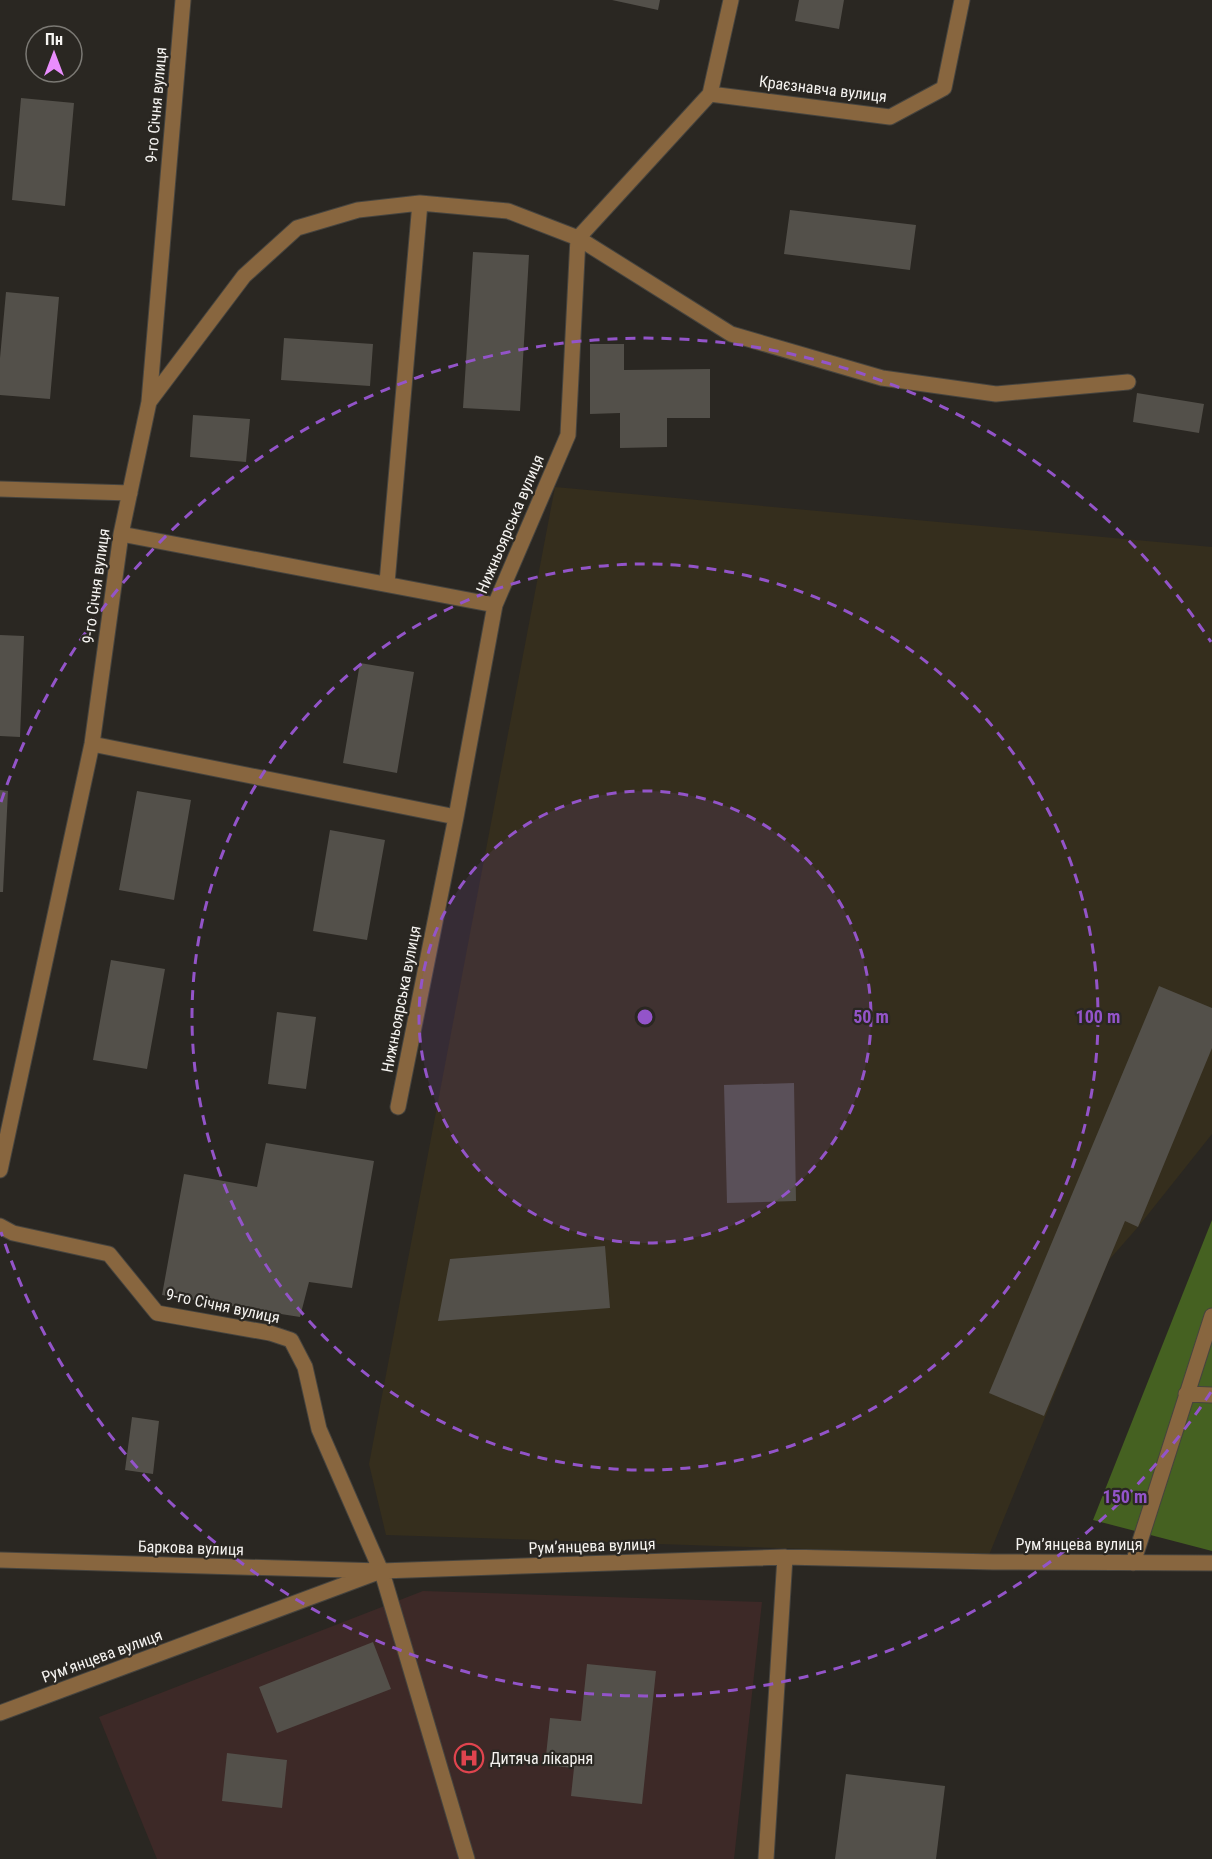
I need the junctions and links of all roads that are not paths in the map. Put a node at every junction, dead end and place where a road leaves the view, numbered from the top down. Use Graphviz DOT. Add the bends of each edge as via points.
graph roads {
  1 [pos="183,0"];
  2 [pos="731,0"];
  3 [pos="963,0"];
  4 [pos="710,94"];
  5 [pos="420,203"];
  6 [pos="578,238"];
  7 [pos="1128,382"];
  8 [pos="149,402"];
  9 [pos="0,489"];
  10 [pos="130,493"];
  11 [pos="122,534"];
  12 [pos="387,583"];
  13 [pos="495,605"];
  14 [pos="92,744"];
  15 [pos="456,817"];
  16 [pos="398,1107"];
  17 [pos="0,1170"];
  18 [pos="0,1226"];
  19 [pos="1212,1316"];
  20 [pos="1186,1394"];
  21 [pos="1212,1395"];
  22 [pos="785,1557"];
  23 [pos="0,1560"];
  24 [pos="1133,1563"];
  25 [pos="1212,1563"];
  26 [pos="381,1572"];
  27 [pos="0,1713"];
  28 [pos="467,1859"];
  29 [pos="766,1859"];
  1 -- 8 [label="street, 9-го Січня вулиця"];
  2 -- 4 [label="street"];
  3 -- 4 [label="street, Краєзнавча вулиця" via="944,88 890,117"];
  4 -- 6 [label="street"];
  5 -- 6 [label="street" via="508,211"];
  5 -- 8 [label="street" via="358,210 297,228 244,276"];
  5 -- 12 [label="street"];
  6 -- 7 [label="street" via="731,334 882,378 996,394"];
  6 -- 13 [label="street, Нижньоярська вулиця" via="568,435"];
  8 -- 10 [label="street, 9-го Січня вулиця"];
  9 -- 10 [label="street"];
  10 -- 11 [label="street, 9-го Січня вулиця"];
  11 -- 12 [label="street"];
  11 -- 14 [label="street, 9-го Січня вулиця"];
  12 -- 13 [label="street"];
  13 -- 15 [label="street, Нижньоярська вулиця"];
  14 -- 15 [label="street"];
  14 -- 17 [label="street, 9-го Січня вулиця"];
  15 -- 16 [label="street, Нижньоярська вулиця"];
  18 -- 26 [label="street, 9-го Січня вулиця" via="12,1233 109,1254 157,1313 291,1340 305,1367 319,1429"];
  19 -- 20 [label="street"];
  20 -- 21 [label="street"];
  20 -- 24 [label="street"];
  22 -- 24 [label="street, Рум’янцева вулиця"];
  22 -- 26 [label="street, Рум’янцева вулиця"];
  22 -- 29 [label="street"];
  23 -- 26 [label="street, Баркова вулиця"];
  24 -- 25 [label="street, Рум’янцева вулиця"];
  26 -- 27 [label="street, Рум’янцева вулиця"];
  26 -- 28 [label="street"];
}
